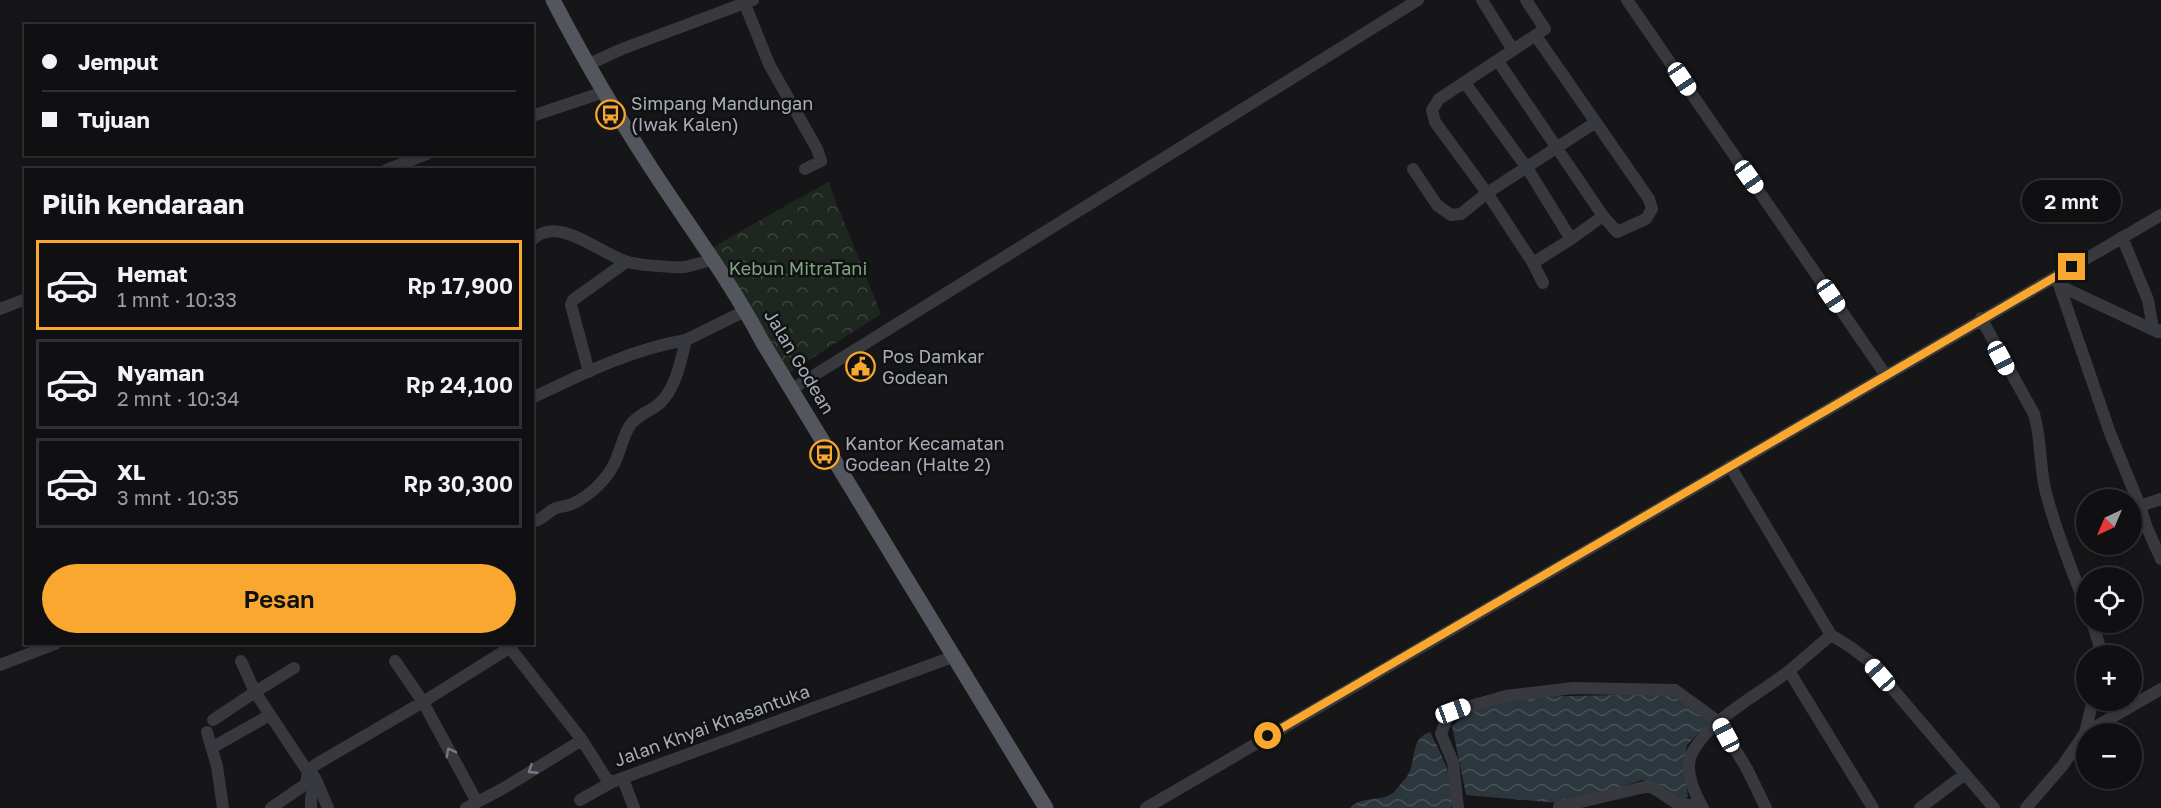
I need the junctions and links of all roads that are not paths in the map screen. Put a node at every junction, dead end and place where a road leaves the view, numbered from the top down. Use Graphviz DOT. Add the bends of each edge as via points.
graph roads {
  1 [pos="553,0"];
  2 [pos="1418,0"];
  3 [pos="1482,0"];
  4 [pos="1526,0"];
  5 [pos="1627,0"];
  6 [pos="748,1"];
  7 [pos="1536,36"];
  8 [pos="1513,50"];
  9 [pos="1498,61"];
  10 [pos="587,65"];
  11 [pos="1465,83"];
  12 [pos="604,92"];
  13 [pos="534,115"];
  14 [pos="1596,122"];
  15 [pos="1557,146"];
  16 [pos="422,156"];
  17 [pos="391,168"];
  18 [pos="1527,168"];
  19 [pos="805,169"];
  20 [pos="1413,169"];
  21 [pos="1487,193"];
  22 [pos="2161,215"];
  23 [pos="1603,216"];
  24 [pos="2122,237"];
  25 [pos="534,238"];
  26 [pos="1571,239"];
  27 [pos="712,260"];
  28 [pos="627,262"];
  29 [pos="1533,263"];
  30 [pos="2058,281"];
  31 [pos="1543,283"];
  32 [pos="24,300"];
  33 [pos="0,309"];
  34 [pos="746,310"];
  35 [pos="1981,318"];
  36 [pos="2158,333"];
  37 [pos="686,340"];
  38 [pos="589,372"];
  39 [pos="1885,374"];
  40 [pos="792,389"];
  41 [pos="534,397"];
  42 [pos="1730,466"];
  43 [pos="2133,489"];
  44 [pos="2161,499"];
  45 [pos="2142,505"];
  46 [pos="2142,512"];
  47 [pos="534,521"];
  48 [pos="2161,559"];
  49 [pos="2076,582"];
  50 [pos="1831,635"];
  51 [pos="52,645"];
  52 [pos="508,646"];
  53 [pos="955,656"];
  54 [pos="241,661"];
  55 [pos="395,661"];
  56 [pos="0,665"];
  57 [pos="294,668"];
  58 [pos="1789,671"];
  59 [pos="2161,689"];
  60 [pos="255,692"];
  61 [pos="423,702"];
  62 [pos="270,715"];
  63 [pos="213,720"];
  64 [pos="1719,722"];
  65 [pos="2102,723"];
  66 [pos="207,732"];
  67 [pos="582,740"];
  68 [pos="2076,746"];
  69 [pos="213,747"];
  70 [pos="309,771"];
  71 [pos="1965,774"];
  72 [pos="617,780"];
  73 [pos="317,782"];
  74 [pos="580,800"];
  75 [pos="472,805"];
  76 [pos="1701,806"];
  77 [pos="311,807"];
  78 [pos="1559,807"];
  79 [pos="223,808"];
  80 [pos="270,808"];
  81 [pos="328,808"];
  82 [pos="634,808"];
  83 [pos="1046,808"];
  84 [pos="1146,808"];
  85 [pos="1458,808"];
  86 [pos="1766,808"];
  87 [pos="1873,808"];
  88 [pos="1920,808"];
  89 [pos="1994,808"];
  90 [pos="2026,808"];
  1 -- 10 [label="main road, Jalan Godean"];
  2 -- 40 [label="street"];
  3 -- 8 [label="street"];
  4 -- 7 [label="street" via="1545,29"];
  5 -- 39 [label="street"];
  6 -- 10 [label="street"];
  6 -- 19 [label="street" via="769,64 817,149 820,161"];
  7 -- 8 [label="street"];
  7 -- 14 [label="street"];
  8 -- 9 [label="street"];
  9 -- 11 [label="street"];
  9 -- 15 [label="street"];
  10 -- 12 [label="main road, Jalan Godean"];
  11 -- 18 [label="street"];
  11 -- 21 [label="street" via="1439,99 1432,110 1435,122"];
  12 -- 13 [label="street"];
  12 -- 27 [label="main road, Jalan Godean"];
  14 -- 15 [label="street"];
  14 -- 23 [label="street" via="1652,209 1646,219 1617,232"];
  15 -- 18 [label="street"];
  15 -- 23 [label="street"];
  16 -- 17 [label="street"];
  18 -- 21 [label="street"];
  18 -- 26 [label="street"];
  20 -- 21 [label="street" via="1437,205 1451,215 1461,214"];
  21 -- 29 [label="street"];
  22 -- 24 [label="street"];
  23 -- 26 [label="street"];
  24 -- 30 [label="street"];
  24 -- 36 [label="street"];
  25 -- 28 [label="street" via="552,230 568,233"];
  26 -- 29 [label="street"];
  27 -- 28 [label="street" via="683,267"];
  27 -- 34 [label="main road, Jalan Godean"];
  28 -- 38 [label="street" via="571,305"];
  29 -- 31 [label="street"];
  30 -- 35 [label="street"];
  30 -- 36 [label="street"];
  30 -- 43 [label="street"];
  32 -- 33 [label="street"];
  34 -- 37 [label="street"];
  34 -- 40 [label="main road, Jalan Godean"];
  35 -- 39 [label="street"];
  35 -- 49 [label="street" via="2034,414 2045,491"];
  37 -- 38 [label="street" via="620,358"];
  37 -- 47 [label="street" via="669,392 628,427 612,468 603,479 573,504"];
  38 -- 41 [label="street"];
  39 -- 42 [label="street"];
  40 -- 53 [label="main road, Jalan Godean"];
  42 -- 50 [label="street"];
  42 -- 84 [label="street"];
  44 -- 45 [label="street"];
  46 -- 48 [label="street"];
  50 -- 58 [label="street"];
  50 -- 71 [label="street" via="1869,662"];
  51 -- 56 [label="street"];
  52 -- 61 [label="street"];
  52 -- 67 [label="street, Jalan Khyai Khasantuka"];
  53 -- 72 [label="street, Jalan Khyai Khasantuka"];
  53 -- 83 [label="main road, Jalan Godean"];
  54 -- 60 [label="street"];
  55 -- 61 [label="street"];
  57 -- 60 [label="street"];
  58 -- 64 [label="street"];
  58 -- 87 [label="street"];
  59 -- 65 [label="street"];
  60 -- 62 [label="street"];
  60 -- 63 [label="street"];
  61 -- 70 [label="street"];
  75 -- 61 [label="street, one-way"];
  62 -- 69 [label="street"];
  62 -- 70 [label="street"];
  64 -- 76 [label="street" via="1692,752 1689,765"];
  64 -- 85 [label="street" via="1675,690 1573,688 1506,696 1466,706 1453,711 1441,734 1453,762"];
  64 -- 86 [label="street"];
  66 -- 69 [label="street"];
  67 -- 72 [label="street, Jalan Khyai Khasantuka" via="606,778"];
  67 -- 75 [label="street, one-way"];
  68 -- 90 [label="street"];
  69 -- 79 [label="street"];
  70 -- 73 [label="street"];
  70 -- 80 [label="street" via="306,784"];
  71 -- 88 [label="street"];
  71 -- 89 [label="street"];
  72 -- 74 [label="street"];
  72 -- 82 [label="street"];
  73 -- 77 [label="street"];
  73 -- 81 [label="street"];
  76 -- 78 [label="street" via="1670,801 1649,786"];
}
